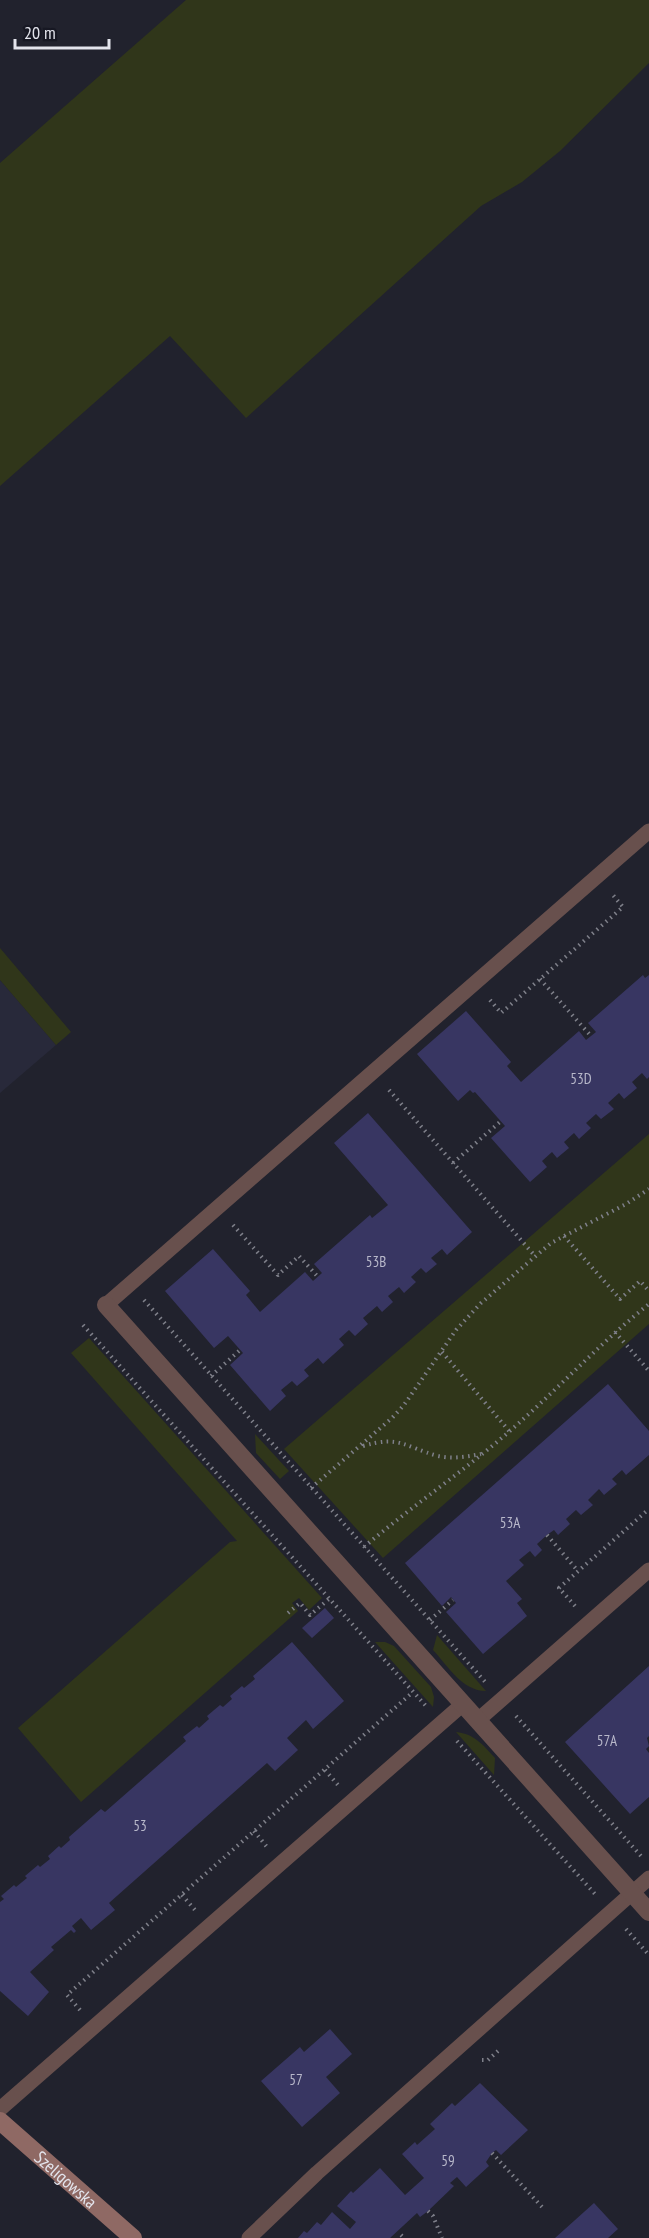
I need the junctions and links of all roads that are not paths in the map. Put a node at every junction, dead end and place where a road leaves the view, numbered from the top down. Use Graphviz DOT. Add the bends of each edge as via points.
graph roads {
  1 [pos="649,831"];
  2 [pos="106,1305"];
  3 [pos="649,1570"];
  4 [pos="463,1704"];
  5 [pos="478,1720"];
  6 [pos="649,1878"];
  7 [pos="632,1893"];
  8 [pos="649,1912"];
  9 [pos="0,2109"];
  10 [pos="0,2121"];
  11 [pos="133,2238"];
  12 [pos="249,2238"];
  1 -- 2 [label="lane"];
  2 -- 4 [label="street"];
  3 -- 5 [label="lane"];
  4 -- 5 [label="street"];
  4 -- 9 [label="lane"];
  5 -- 7 [label="street"];
  6 -- 7 [label="lane"];
  7 -- 8 [label="street"];
  7 -- 12 [label="lane"];
  10 -- 11 [label="street, Szeligowska"];
}
